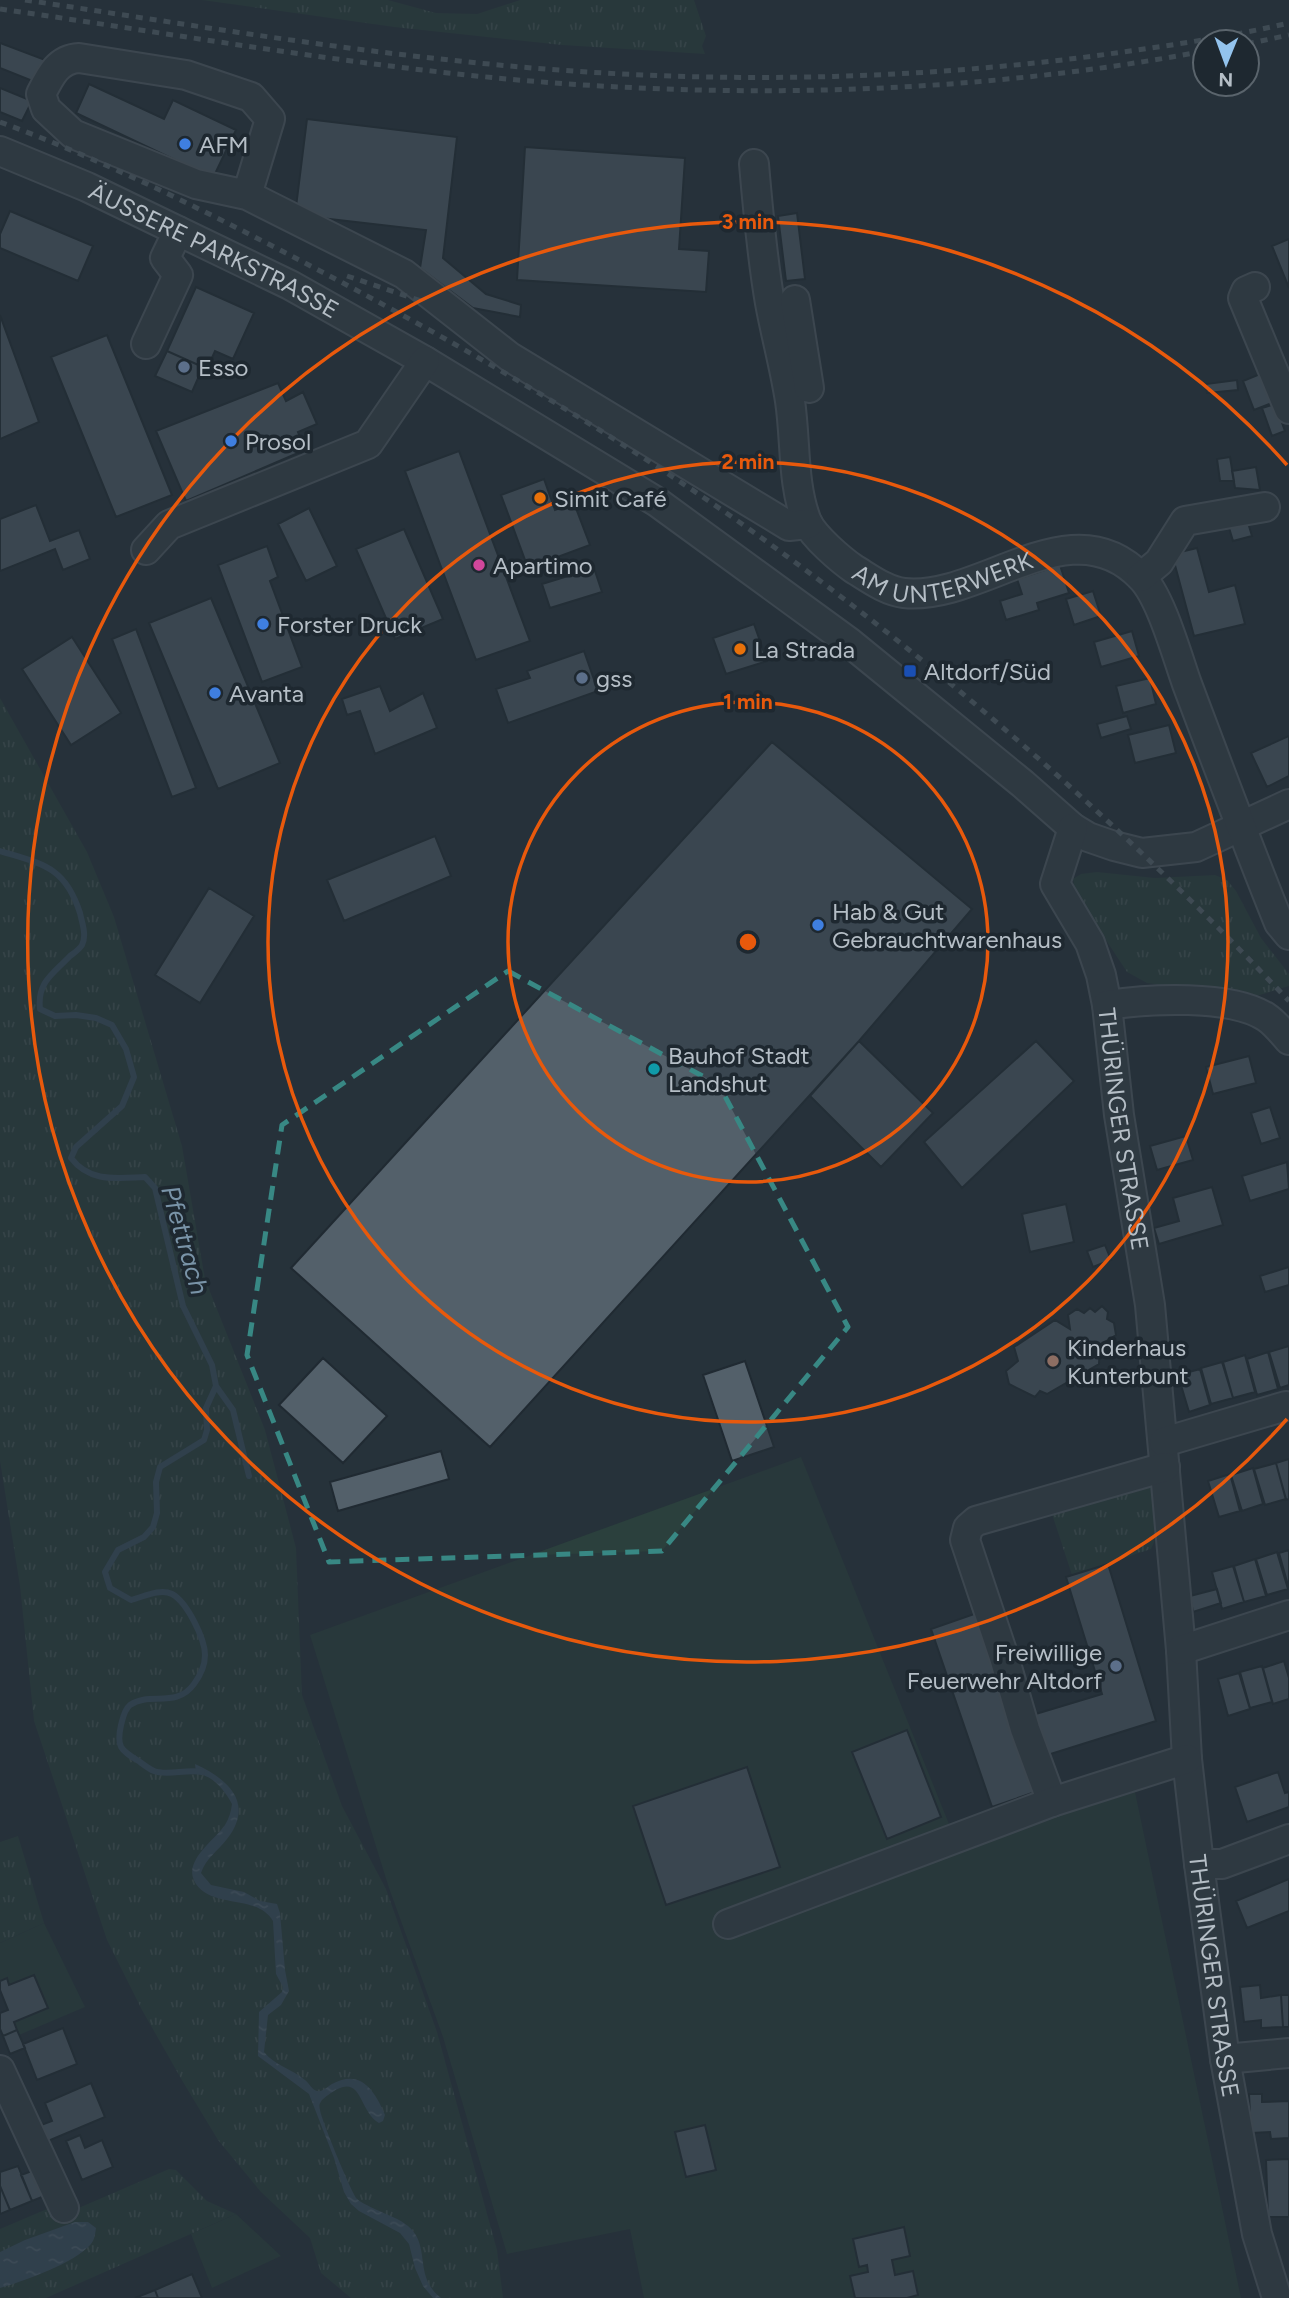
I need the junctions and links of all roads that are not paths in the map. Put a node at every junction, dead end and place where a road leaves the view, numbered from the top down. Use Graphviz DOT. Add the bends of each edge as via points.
graph roads {
  1 [pos="0,151"];
  2 [pos="754,164"];
  3 [pos="247,195"];
  4 [pos="178,231"];
  5 [pos="1255,287"];
  6 [pos="792,300"];
  7 [pos="146,344"];
  8 [pos="425,361"];
  9 [pos="808,388"];
  10 [pos="1289,409"];
  11 [pos="1265,507"];
  12 [pos="808,524"];
  13 [pos="146,550"];
  14 [pos="1141,577"];
  15 [pos="1289,804"];
  16 [pos="1240,827"];
  17 [pos="1073,828"];
  18 [pos="1289,935"];
  19 [pos="1107,1005"];
  20 [pos="1289,1040"];
  21 [pos="1286,1406"];
  22 [pos="1165,1455"];
  23 [pos="1289,1615"];
  24 [pos="1181,1650"];
  25 [pos="1187,1759"];
  26 [pos="1052,1802"];
  27 [pos="1289,1839"];
  28 [pos="1199,1864"];
  29 [pos="728,1924"];
  30 [pos="1289,2053"];
  31 [pos="1226,2059"];
  32 [pos="0,2070"];
  33 [pos="8,2110"];
  34 [pos="64,2208"];
  35 [pos="1277,2298"];
  1 -- 4 [label="street, ÄUSSERE PARKSTRASSE"];
  2 -- 6 [label="street, AM UNTERWERK" via="764,265"];
  3 -- 3 [label="street" via="270,119 251,97 186,75 79,58 67,58 51,74 41,94 46,109 73,134 196,184"];
  3 -- 12 [label="street" via="404,274 510,357 789,526"];
  4 -- 7 [label="street" via="166,258 178,275"];
  4 -- 8 [label="street, ÄUSSERE PARKSTRASSE" via="290,285"];
  5 -- 10 [label="street" via="1246,290 1243,298"];
  6 -- 9 [label="street"];
  6 -- 12 [label="street, AM UNTERWERK" via="790,402 796,477"];
  8 -- 13 [label="street" via="368,444 169,525"];
  8 -- 17 [label="street, ÄUSSERE PARKSTRASSE" via="701,533 849,642"];
  11 -- 14 [label="street" via="1185,521 1159,562"];
  12 -- 14 [label="street, AM UNTERWERK" via="848,565 902,593 949,588 1069,548 1110,556"];
  14 -- 16 [label="street, AM UNTERWERK" via="1167,631"];
  15 -- 16 [label="street, ÄUSSERE PARKSTRASSE"];
  16 -- 17 [label="street, ÄUSSERE PARKSTRASSE" via="1196,847 1142,853"];
  16 -- 18 [label="street, AM UNTERWERK" via="1279,923"];
  17 -- 19 [label="street, THÜRINGER STRASSE" via="1055,884 1090,943"];
  19 -- 20 [label="street" via="1142,1000 1217,1002 1265,1016"];
  19 -- 22 [label="street, THÜRINGER STRASSE" via="1119,1115 1150,1305"];
  21 -- 22 [label="street"];
  22 -- 24 [label="street, THÜRINGER STRASSE"];
  22 -- 26 [label="street" via="976,1521 968,1528 965,1540"];
  23 -- 24 [label="street"];
  24 -- 25 [label="street, THÜRINGER STRASSE"];
  25 -- 26 [label="street"];
  25 -- 28 [label="street, THÜRINGER STRASSE"];
  26 -- 29 [label="street"];
  27 -- 28 [label="street" via="1222,1864"];
  28 -- 31 [label="street, THÜRINGER STRASSE"];
  30 -- 31 [label="street"];
  31 -- 35 [label="street, THÜRINGER STRASSE" via="1257,2234"];
  32 -- 33 [label="street"];
  33 -- 34 [label="street"];
}
